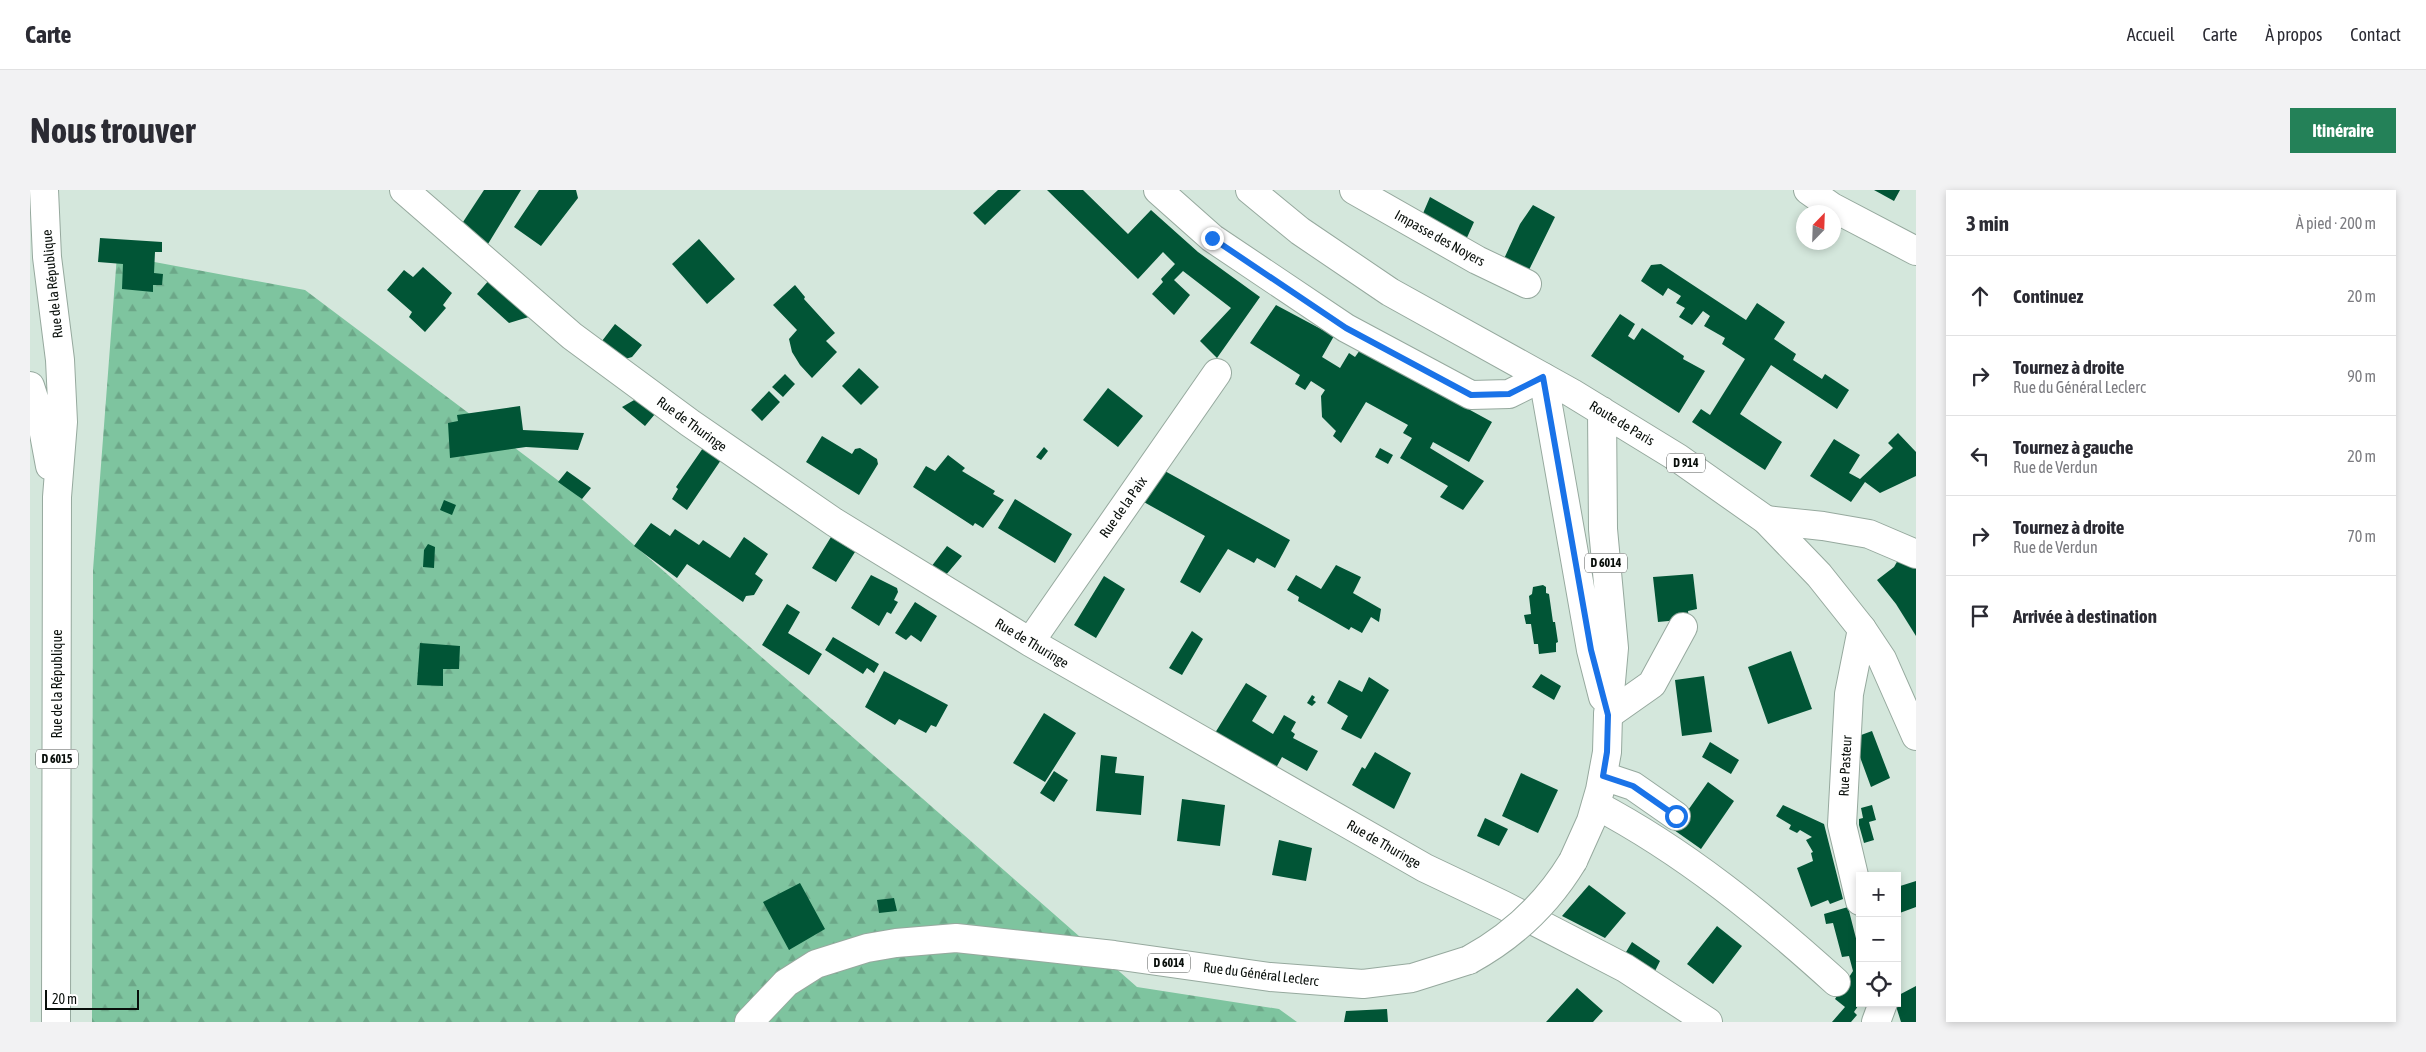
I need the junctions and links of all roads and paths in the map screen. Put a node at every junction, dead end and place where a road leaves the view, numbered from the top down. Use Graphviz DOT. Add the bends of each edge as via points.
graph roads {
  1 [pos="44,190"];
  2 [pos="404,190"];
  3 [pos="1158,190"];
  4 [pos="1250,190"];
  5 [pos="1354,190"];
  6 [pos="1808,190"];
  7 [pos="1916,251"];
  8 [pos="38,264"];
  9 [pos="1527,284"];
  10 [pos="1217,373"];
  11 [pos="1543,377"];
  12 [pos="30,386"];
  13 [pos="1602,411"];
  14 [pos="57,497"];
  15 [pos="1766,520"];
  16 [pos="1916,554"];
  17 [pos="1682,626"];
  18 [pos="1862,629"];
  19 [pos="1030,642"];
  20 [pos="1608,715"];
  21 [pos="1916,736"];
  22 [pos="1603,776"];
  23 [pos="1596,805"];
  24 [pos="1676,816"];
  25 [pos="1856,884"];
  26 [pos="1836,982"];
  27 [pos="1882,1007"];
  28 [pos="56,1022"];
  29 [pos="749,1022"];
  30 [pos="1708,1022"];
  31 [pos="1876,1022"];
  1 -- 8 [label="main road, Rue de la République / D 6015"];
  2 -- 19 [label="main road, Rue de Thuringe" via="572,336 690,424 834,522"];
  3 -- 11 [label="main road" via="1212,238 1338,322 1471,395 1509,394"];
  4 -- 11 [label="main road, Route de Paris" via="1300,230 1390,292"];
  5 -- 9 [label="main road, Impasse des Noyers" via="1476,260"];
  6 -- 7 [label="main road"];
  8 -- 14 [label="main road, Rue de la République / D 6015" via="60,360 63,422"];
  10 -- 19 [label="main road, Rue de la Paix"];
  11 -- 13 [label="main road, Route de Paris / D 914"];
  11 -- 20 [label="main road, Rue du Général Leclerc / D 6014" via="1591,650"];
  12 -- 14 [label="main road, Rue de la République / D 6015" via="42,423"];
  13 -- 15 [label="main road, Route de Paris / D 914" via="1678,458"];
  13 -- 20 [label="main road, Rue du Général Leclerc / D 6014" via="1603,529 1614,648"];
  14 -- 28 [label="main road, Rue de la République / D 6015"];
  15 -- 16 [label="main road" via="1869,534"];
  15 -- 18 [label="main road, Route de Paris / D 914" via="1819,575"];
  17 -- 20 [label="main road" via="1652,684"];
  18 -- 21 [label="main road, Route de Paris / D 914" via="1882,658"];
  18 -- 25 [label="main road, Rue Pasteur" via="1849,694 1842,824"];
  19 -- 30 [label="main road, Rue de Thuringe" via="1425,868 1625,968"];
  20 -- 22 [label="main road, Rue du Général Leclerc / D 6014"];
  22 -- 23 [label="main road, Rue du Général Leclerc / D 6014"];
  22 -- 24 [label="main road" via="1633,786"];
  23 -- 26 [label="main road" via="1669,847 1722,886 1778,929"];
  23 -- 29 [label="main road, Rue du Général Leclerc / D 6014, bridge" via="1573,861 1531,916 1504,940 1470,960 1412,978 1362,984 1270,976 956,938 867,948 816,964 786,983"];
  27 -- 31 [label="main road"];
}
